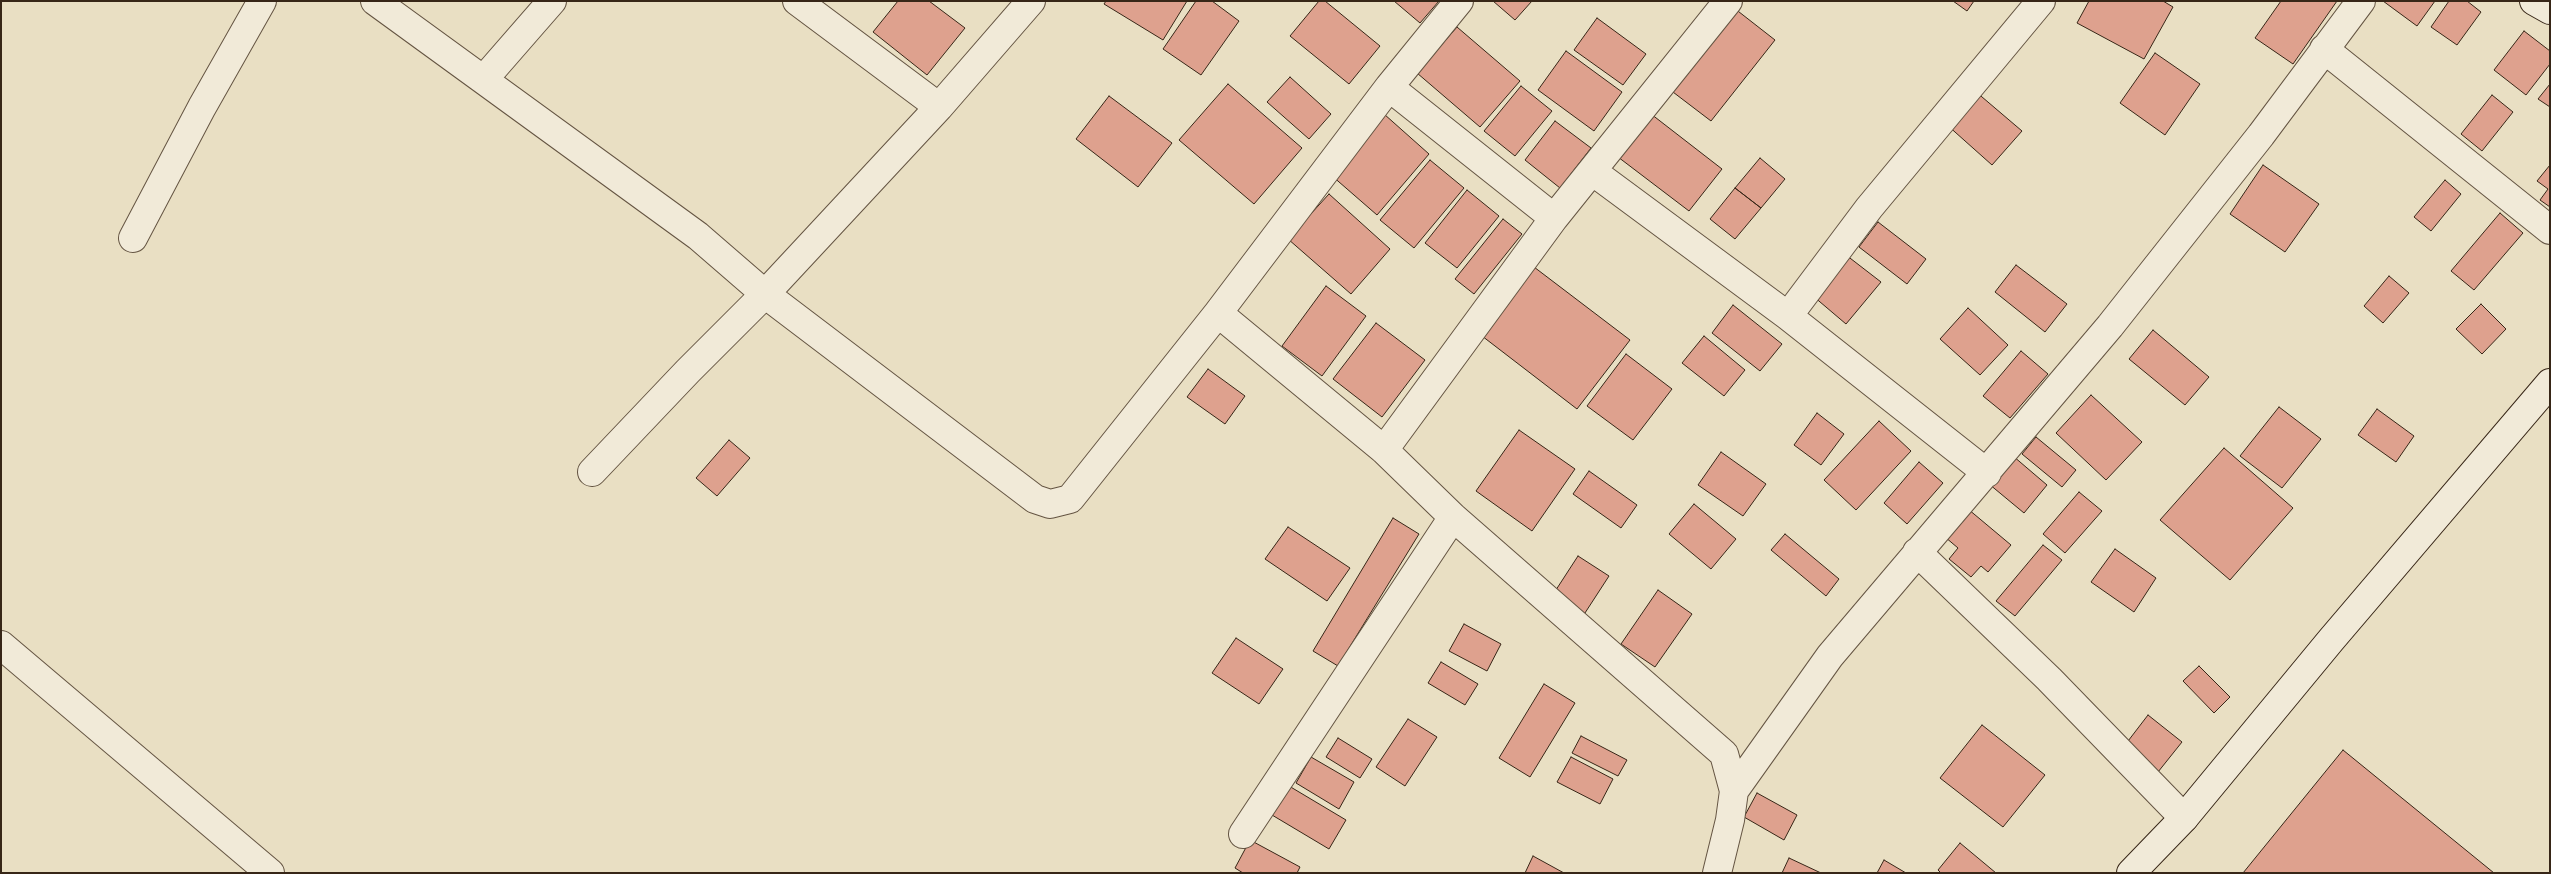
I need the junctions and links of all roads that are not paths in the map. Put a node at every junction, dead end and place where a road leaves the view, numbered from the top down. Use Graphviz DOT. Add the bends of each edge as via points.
graph roads {
  1 [pos="262,1"];
  2 [pos="375,1"];
  3 [pos="552,1"];
  4 [pos="797,1"];
  5 [pos="1031,1"];
  6 [pos="1460,1"];
  7 [pos="1728,1"];
  8 [pos="2041,1"];
  9 [pos="2361,1"];
  10 [pos="2534,1"];
  11 [pos="2550,10"];
  12 [pos="2324,48"];
  13 [pos="484,79"];
  14 [pos="1389,87"];
  15 [pos="939,107"];
  16 [pos="1592,171"];
  17 [pos="1554,218"];
  18 [pos="2550,230"];
  19 [pos="133,238"];
  20 [pos="765,294"];
  21 [pos="1218,313"];
  22 [pos="1788,316"];
  23 [pos="2550,383"];
  24 [pos="1384,450"];
  25 [pos="592,472"];
  26 [pos="1987,473"];
  27 [pos="1453,517"];
  28 [pos="1917,552"];
  29 [pos="1,645"];
  30 [pos="1734,792"];
  31 [pos="2184,818"];
  32 [pos="1244,834"];
  33 [pos="270,873"];
  34 [pos="1717,873"];
  35 [pos="2131,873"];
  1 -- 19 [label="street"];
  2 -- 13 [label="street"];
  3 -- 13 [label="street"];
  4 -- 15 [label="street"];
  5 -- 15 [label="street"];
  6 -- 14 [label="street"];
  7 -- 16 [label="street"];
  8 -- 22 [label="street" via="1869,208"];
  9 -- 12 [label="street"];
  10 -- 11 [label="street"];
  12 -- 18 [label="street"];
  12 -- 26 [label="street" via="2110,326"];
  13 -- 20 [label="street" via="698,236"];
  14 -- 17 [label="street"];
  14 -- 21 [label="street"];
  15 -- 20 [label="street"];
  16 -- 17 [label="street"];
  16 -- 22 [label="street"];
  17 -- 24 [label="street"];
  20 -- 21 [label="street" via="1035,499 1050,504 1070,499"];
  20 -- 25 [label="street"];
  21 -- 24 [label="street"];
  22 -- 26 [label="street"];
  23 -- 31 [label="street"];
  24 -- 27 [label="street"];
  26 -- 28 [label="street"];
  27 -- 30 [label="street" via="1716,745 1729,765"];
  27 -- 32 [label="street"];
  28 -- 30 [label="street" via="1830,656"];
  28 -- 31 [label="street" via="2049,679"];
  29 -- 33 [label="street"];
  30 -- 34 [label="street"];
  31 -- 35 [label="street"];
}
